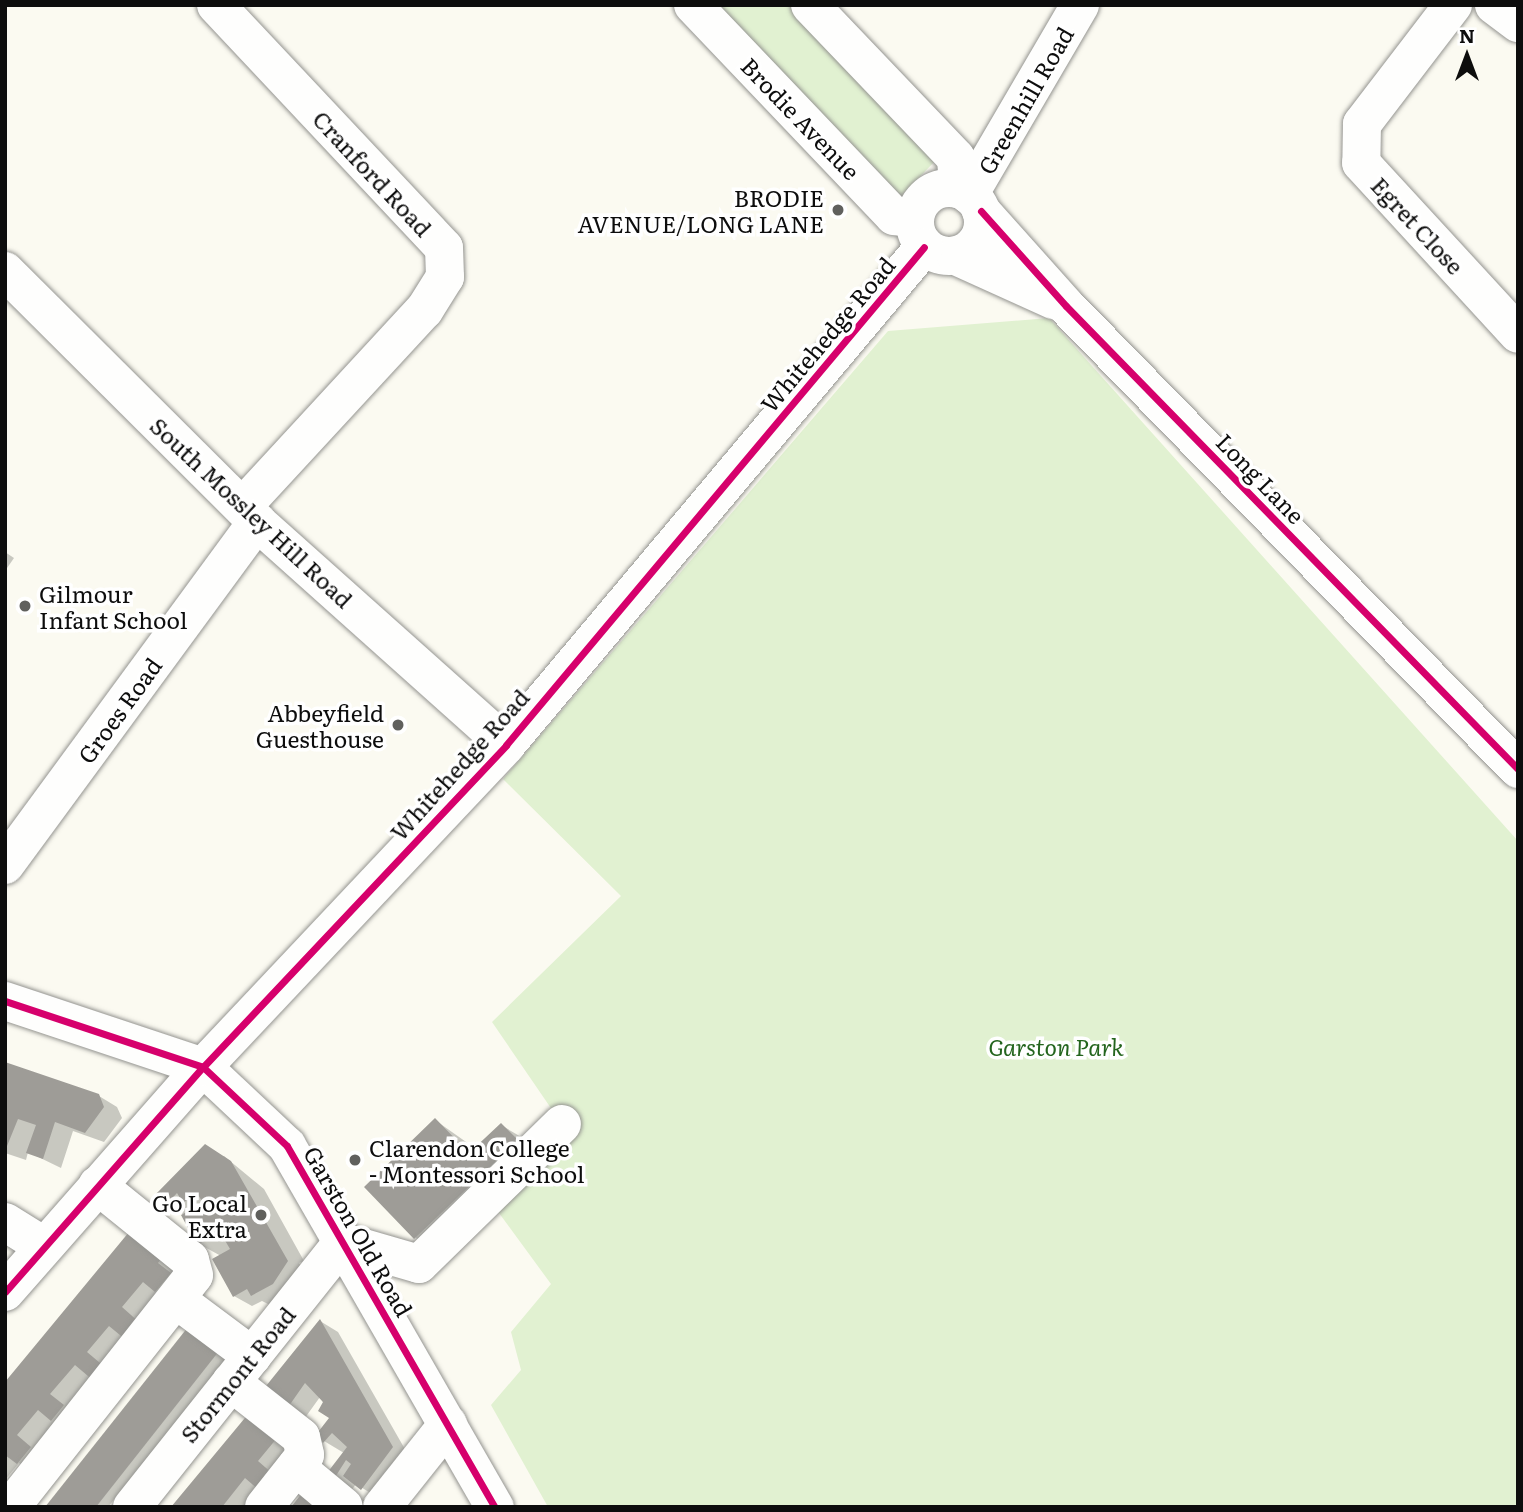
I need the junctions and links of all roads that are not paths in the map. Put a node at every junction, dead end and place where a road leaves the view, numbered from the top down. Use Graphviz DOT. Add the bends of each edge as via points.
graph roads {
  1 [pos="216,5"];
  2 [pos="693,5"];
  3 [pos="810,5"];
  4 [pos="1080,5"];
  5 [pos="1453,5"];
  6 [pos="1494,5"];
  7 [pos="1518,23"];
  8 [pos="970,198"];
  9 [pos="932,240"];
  10 [pos="5,271"];
  11 [pos="1066,306"];
  12 [pos="1518,334"];
  13 [pos="249,514"];
  14 [pos="506,745"];
  15 [pos="1518,769"];
  16 [pos="5,865"];
  17 [pos="5,1001"];
  18 [pos="203,1067"];
  19 [pos="562,1124"];
  20 [pos="97,1185"];
  21 [pos="5,1222"];
  22 [pos="343,1242"];
  23 [pos="42,1245"];
  24 [pos="5,1292"];
  25 [pos="177,1300"];
  26 [pos="242,1369"];
  27 [pos="448,1424"];
  28 [pos="296,1467"];
  29 [pos="11,1507"];
  30 [pos="132,1507"];
  31 [pos="264,1507"];
  32 [pos="344,1507"];
  33 [pos="382,1507"];
  34 [pos="495,1507"];
  1 -- 13 [label="street, Cranford Road" via="444,248 445,277 424,310"];
  2 -- 9 [label="street, Brodie Avenue" via="894,216"];
  3 -- 8 [label="street" via="956,158"];
  4 -- 8 [label="street, Greenhill Road"];
  5 -- 12 [label="street, Egret Close" via="1362,124 1361,163"];
  6 -- 7 [label="street"];
  8 -- 9 [label="street" via="935,191 925,198"];
  8 -- 9 [label="street" via="981,234 975,244"];
  8 -- 11 [label="street, Long Lane"];
  9 -- 11 [label="street, Long Lane"];
  9 -- 14 [label="street, Whitehedge Road"];
  10 -- 13 [label="street, South Mossley Hill Road"];
  11 -- 15 [label="street, Long Lane"];
  13 -- 14 [label="street, South Mossley Hill Road"];
  13 -- 16 [label="street, Groes Road"];
  14 -- 18 [label="street, Whitehedge Road"];
  17 -- 18 [label="street, Garston Old Road"];
  18 -- 20 [label="street, Whitehedge Road"];
  18 -- 22 [label="street, Garston Old Road" via="287,1146"];
  19 -- 22 [label="street" via="419,1264"];
  20 -- 23 [label="street, Whitehedge Road"];
  20 -- 25 [label="street" via="190,1260 194,1275"];
  21 -- 23 [label="street"];
  22 -- 26 [label="street, Stormont Road"];
  22 -- 27 [label="street, Garston Old Road"];
  23 -- 24 [label="street, Whitehedge Road"];
  25 -- 26 [label="street"];
  25 -- 29 [label="street"];
  26 -- 28 [label="street" via="302,1437 304,1455"];
  26 -- 30 [label="street, Stormont Road"];
  27 -- 33 [label="street"];
  27 -- 34 [label="street, Garston Old Road"];
  28 -- 31 [label="street"];
  28 -- 32 [label="street"];
}
